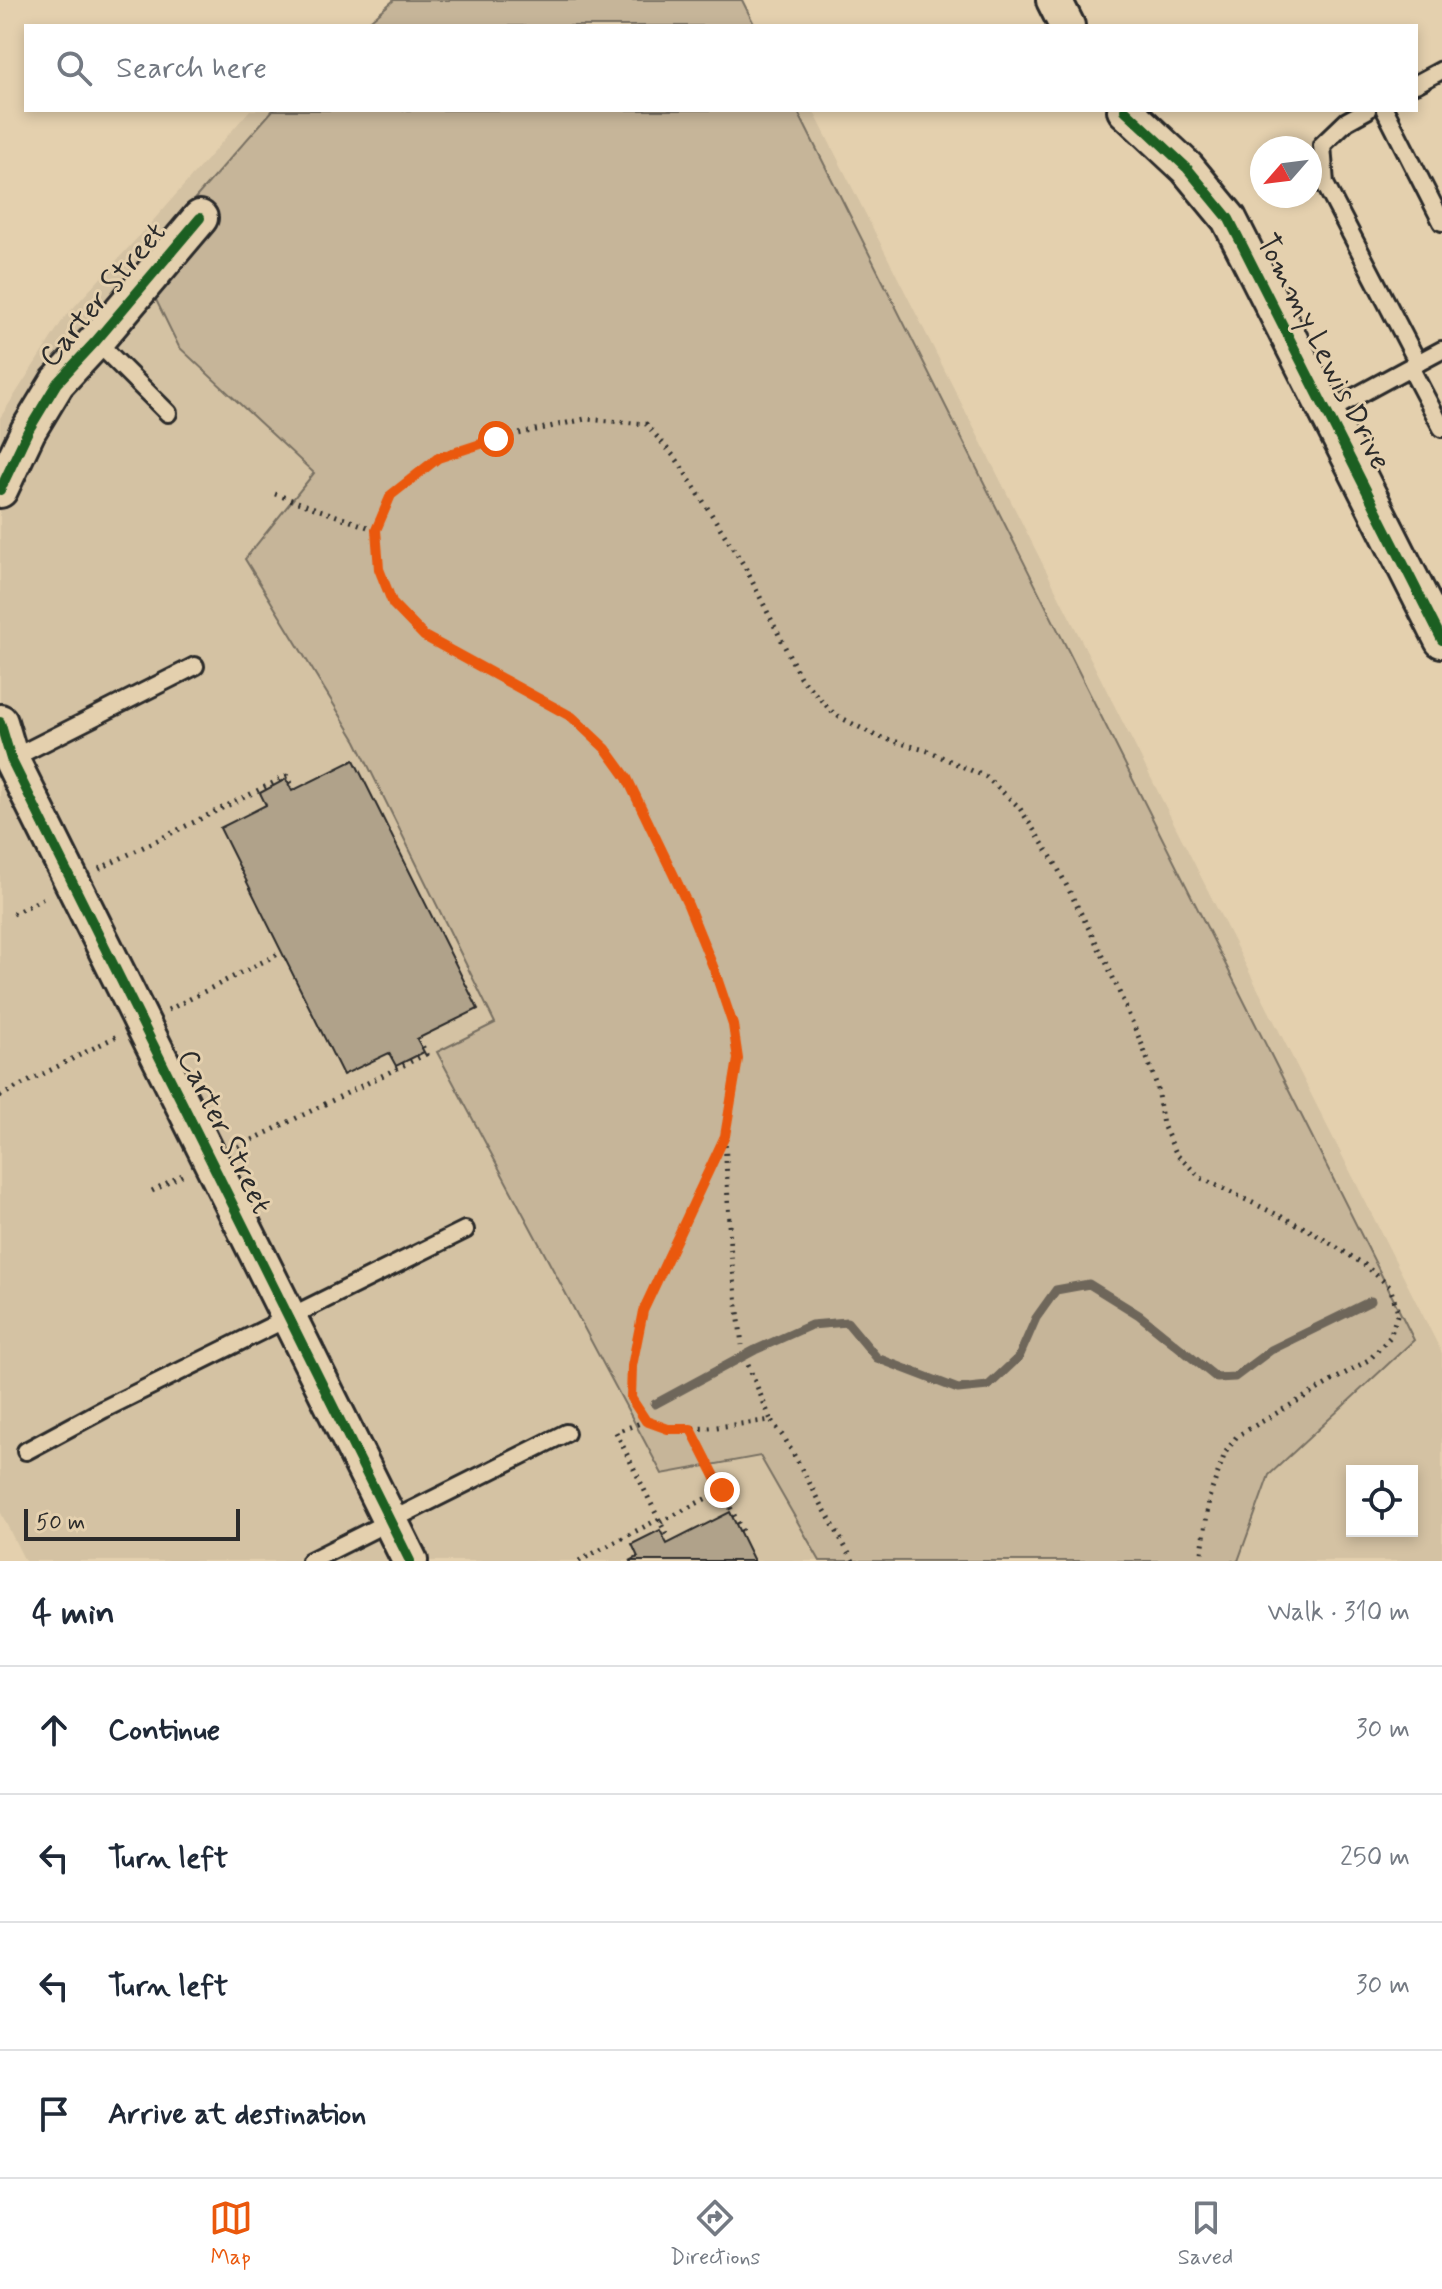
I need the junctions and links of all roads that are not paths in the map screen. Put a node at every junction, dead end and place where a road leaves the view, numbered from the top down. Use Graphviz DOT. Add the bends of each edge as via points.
graph roads {
  1 [pos="1054,0"];
  2 [pos="1066,24"];
  3 [pos="1442,70"];
  4 [pos="1418,83"];
  5 [pos="1127,112"];
  6 [pos="1363,112"];
  7 [pos="1386,112"];
  8 [pos="200,218"];
  9 [pos="1442,222"];
  10 [pos="96,341"];
  11 [pos="1442,350"];
  12 [pos="1414,365"];
  13 [pos="1327,412"];
  14 [pos="168,413"];
  15 [pos="1442,428"];
  16 [pos="0,490"];
  17 [pos="1442,640"];
  18 [pos="195,666"];
  19 [pos="0,722"];
  20 [pos="6,762"];
  21 [pos="465,1230"];
  22 [pos="289,1318"];
  23 [pos="566,1433"];
  24 [pos="26,1451"];
  25 [pos="390,1521"];
  26 [pos="310,1561"];
  27 [pos="410,1561"];
  1 -- 2 [label="street"];
  3 -- 4 [label="lane"];
  5 -- 13 [label="street, Tommy Lewis Drive" via="1187,168 1229,219"];
  6 -- 12 [label="lane" via="1322,145 1325,184"];
  7 -- 9 [label="lane"];
  8 -- 10 [label="street, Carter Street"];
  10 -- 14 [label="lane"];
  10 -- 16 [label="street, Carter Street" via="57,383"];
  11 -- 12 [label="lane"];
  12 -- 13 [label="lane"];
  12 -- 15 [label="lane"];
  13 -- 17 [label="street, Tommy Lewis Drive"];
  18 -- 20 [label="lane"];
  19 -- 20 [label="street, Carter Street"];
  20 -- 22 [label="street, Carter Street" via="73,883"];
  21 -- 22 [label="lane"];
  22 -- 24 [label="lane"];
  22 -- 25 [label="street, Carter Street"];
  23 -- 25 [label="lane"];
  25 -- 26 [label="lane"];
  25 -- 27 [label="street, Carter Street"];
}
